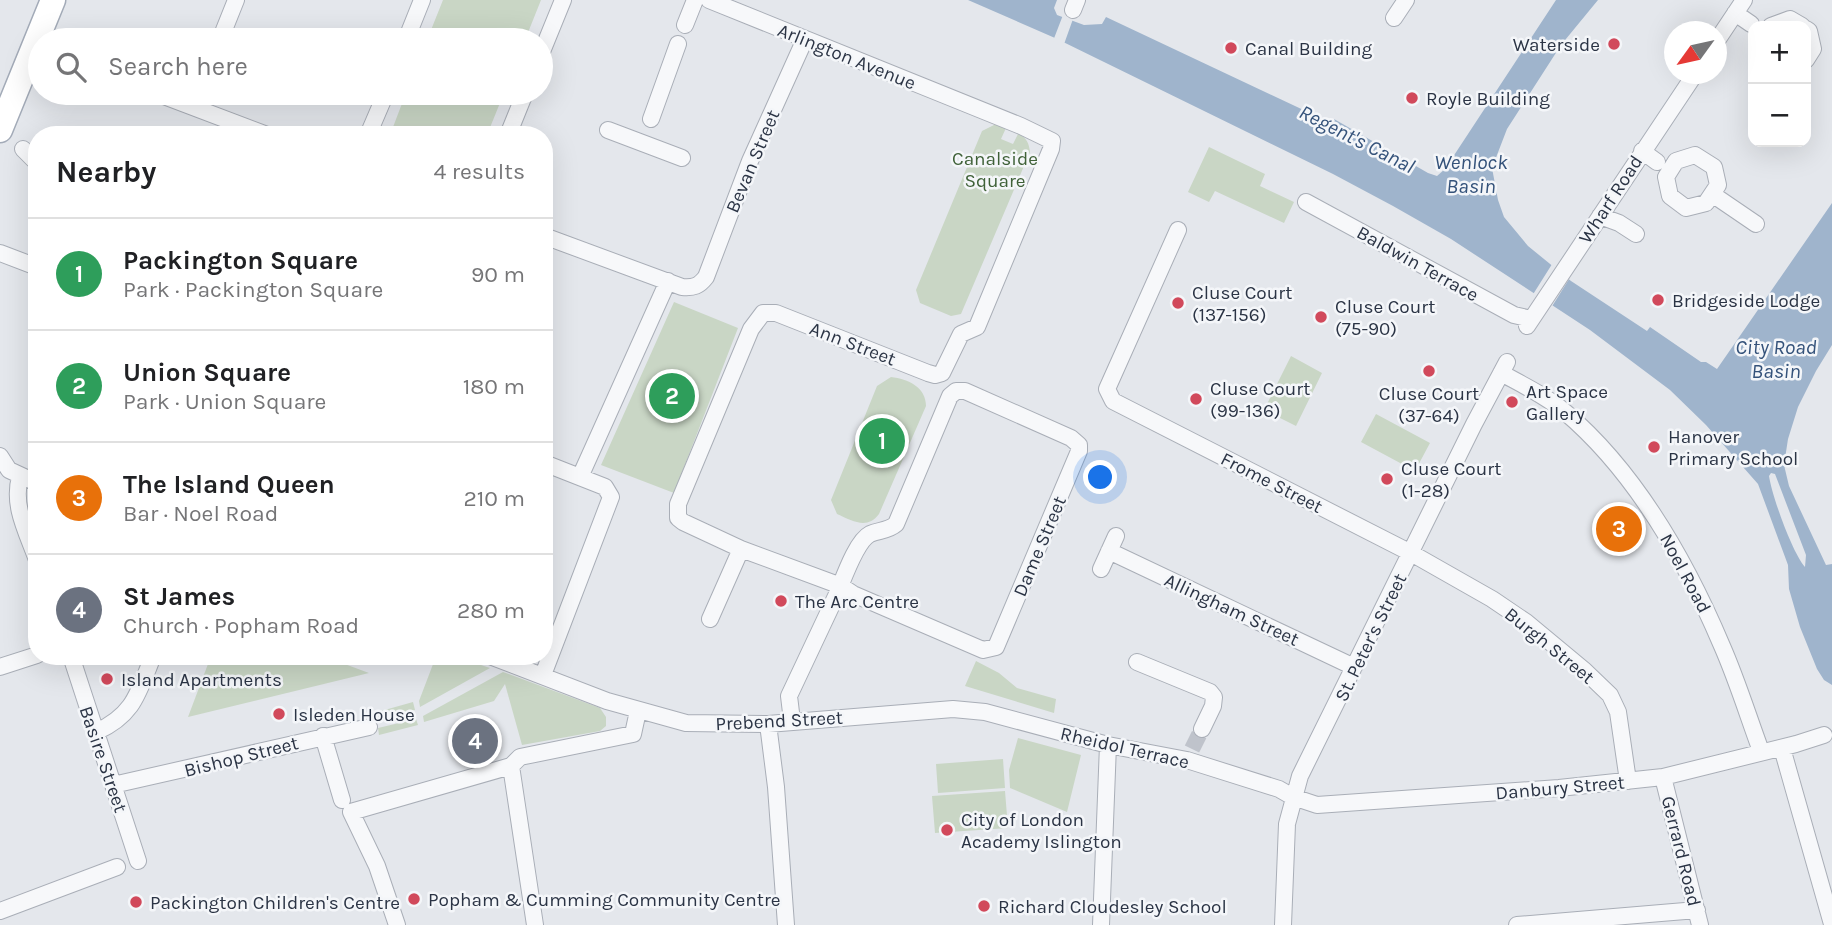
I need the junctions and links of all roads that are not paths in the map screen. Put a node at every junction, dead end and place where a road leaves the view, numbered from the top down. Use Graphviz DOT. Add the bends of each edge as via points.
graph roads {
  1 [pos="53,0"];
  2 [pos="236,0"];
  3 [pos="422,0"];
  4 [pos="563,0"];
  5 [pos="695,0"];
  6 [pos="709,0"];
  7 [pos="1406,0"];
  8 [pos="1740,7"];
  9 [pos="1394,18"];
  10 [pos="685,25"];
  11 [pos="1727,27"];
  12 [pos="42,28"];
  13 [pos="225,28"];
  14 [pos="412,28"];
  15 [pos="552,28"];
  16 [pos="806,39"];
  17 [pos="678,44"];
  18 [pos="28,61"];
  19 [pos="1688,84"];
  20 [pos="206,105"];
  21 [pos="381,105"];
  22 [pos="520,105"];
  23 [pos="249,126"];
  24 [pos="372,126"];
  25 [pos="512,126"];
  26 [pos="0,130"];
  27 [pos="608,130"];
  28 [pos="647,131"];
  29 [pos="23,149"];
  30 [pos="1642,151"];
  31 [pos="28,154"];
  32 [pos="682,158"];
  33 [pos="1663,165"];
  34 [pos="1712,194"];
  35 [pos="1306,202"];
  36 [pos="1600,216"];
  37 [pos="1756,224"];
  38 [pos="1178,230"];
  39 [pos="1636,234"];
  40 [pos="553,239"];
  41 [pos="0,253"];
  42 [pos="28,264"];
  43 [pos="668,281"];
  44 [pos="1532,317"];
  45 [pos="1504,368"];
  46 [pos="942,373"];
  47 [pos="0,456"];
  48 [pos="553,466"];
  49 [pos="20,477"];
  50 [pos="580,477"];
  51 [pos="28,480"];
  52 [pos="28,535"];
  53 [pos="741,549"];
  54 [pos="1411,553"];
  55 [pos="1101,569"];
  56 [pos="841,586"];
  57 [pos="710,619"];
  58 [pos="553,649"];
  59 [pos="28,658"];
  60 [pos="1137,662"];
  61 [pos="74,665"];
  62 [pos="149,665"];
  63 [pos="515,665"];
  64 [pos="547,665"];
  65 [pos="0,667"];
  66 [pos="1354,667"];
  67 [pos="543,675"];
  68 [pos="953,709"];
  69 [pos="638,711"];
  70 [pos="792,721"];
  71 [pos="768,724"];
  72 [pos="369,727"];
  73 [pos="1202,729"];
  74 [pos="96,732"];
  75 [pos="1824,735"];
  76 [pos="323,736"];
  77 [pos="1108,745"];
  78 [pos="1782,748"];
  79 [pos="1761,751"];
  80 [pos="511,766"];
  81 [pos="1663,777"];
  82 [pos="1628,781"];
  83 [pos="113,785"];
  84 [pos="1293,797"];
  85 [pos="346,806"];
  86 [pos="138,861"];
  87 [pos="117,867"];
  88 [pos="0,911"];
  89 [pos="1699,917"];
  90 [pos="1832,924"];
  91 [pos="397,925"];
  92 [pos="536,925"];
  93 [pos="786,925"];
  94 [pos="1101,925"];
  95 [pos="1283,925"];
  96 [pos="1517,925"];
  1 -- 12 [label="main road"];
  2 -- 13 [label="street"];
  3 -- 14 [label="street"];
  4 -- 15 [label="street"];
  5 -- 10 [label="street"];
  6 -- 16 [label="street, Arlington Avenue"];
  7 -- 9 [label="street"];
  8 -- 11 [label="street"];
  16 -- 43 [label="street, Bevan Street" via="750,161 706,277 690,288"];
  16 -- 46 [label="street, Arlington Avenue" via="1052,141 977,327 961,334"];
  17 -- 28 [label="street"];
  18 -- 26 [label="main road"];
  19 -- 30 [label="street, Wharf Road"];
  20 -- 23 [label="street"];
  21 -- 24 [label="street"];
  22 -- 25 [label="street"];
  27 -- 28 [label="street"];
  28 -- 32 [label="street"];
  29 -- 31 [label="street"];
  30 -- 33 [label="street"];
  30 -- 36 [label="street, Wharf Road"];
  33 -- 34 [label="street" via="1670,196 1686,208 1706,203"];
  33 -- 34 [label="street" via="1695,155 1714,167 1718,185"];
  34 -- 37 [label="street"];
  35 -- 44 [label="street, Baldwin Terrace" via="1514,315"];
  36 -- 39 [label="street"];
  36 -- 44 [label="street, Wharf Road"];
  38 -- 54 [label="street, Frome Street" via="1107,389 1113,401"];
  40 -- 43 [label="street"];
  41 -- 42 [label="street"];
  43 -- 50 [label="street"];
  45 -- 54 [label="street, St. Peter's Street"];
  45 -- 79 [label="street, Noel Road" via="1565,412 1611,460 1662,527 1713,624"];
  46 -- 53 [label="street, Ann Street" via="928,373 776,313 763,313 751,329 678,505 683,522"];
  47 -- 49 [label="street"];
  48 -- 50 [label="street"];
  49 -- 51 [label="street"];
  49 -- 52 [label="street" via="18,508"];
  50 -- 58 [label="street" via="605,487 610,501"];
  53 -- 56 [label="street"];
  53 -- 57 [label="street"];
  54 -- 66 [label="street, St. Peter's Street"];
  54 -- 82 [label="street, Burgh Street" via="1526,622 1610,695 1618,712"];
  55 -- 66 [label="street, Allingham Street" via="1112,544"];
  56 -- 56 [label="street, Dame Street" via="861,540 896,524 956,391 965,391 1079,445 996,647 983,650"];
  56 -- 70 [label="street" via="789,696"];
  59 -- 65 [label="street"];
  60 -- 73 [label="street" via="1210,692 1213,706"];
  61 -- 74 [label="street, Basire Street"];
  62 -- 74 [label="street" via="131,707"];
  63 -- 67 [label="street, Prebend Street"];
  64 -- 67 [label="street"];
  66 -- 84 [label="street, St. Peter's Street"];
  67 -- 69 [label="street, Prebend Street"];
  68 -- 70 [label="street, Prebend Street"];
  68 -- 77 [label="street, Rheidol Terrace" via="1006,716"];
  69 -- 71 [label="street, Prebend Street" via="686,723"];
  69 -- 80 [label="street" via="633,734 520,757"];
  70 -- 71 [label="street, Prebend Street"];
  71 -- 93 [label="street"];
  72 -- 76 [label="street, Bishop Street"];
  74 -- 83 [label="street, Basire Street"];
  75 -- 78 [label="street, Danbury Street"];
  76 -- 83 [label="street, Bishop Street"];
  76 -- 85 [label="street"];
  77 -- 84 [label="street, Rheidol Terrace" via="1190,754"];
  77 -- 94 [label="street"];
  78 -- 79 [label="street, Danbury Street"];
  78 -- 90 [label="street"];
  79 -- 81 [label="street, Danbury Street"];
  80 -- 85 [label="street"];
  80 -- 92 [label="street"];
  81 -- 82 [label="street, Danbury Street"];
  81 -- 89 [label="street, Gerrard Road"];
  82 -- 84 [label="street, Danbury Street" via="1317,806"];
  83 -- 86 [label="street, Basire Street"];
  84 -- 95 [label="street, St. Peter's Street" via="1287,824"];
  85 -- 91 [label="street" via="377,866"];
  87 -- 88 [label="street"];
  89 -- 96 [label="street"];
}
